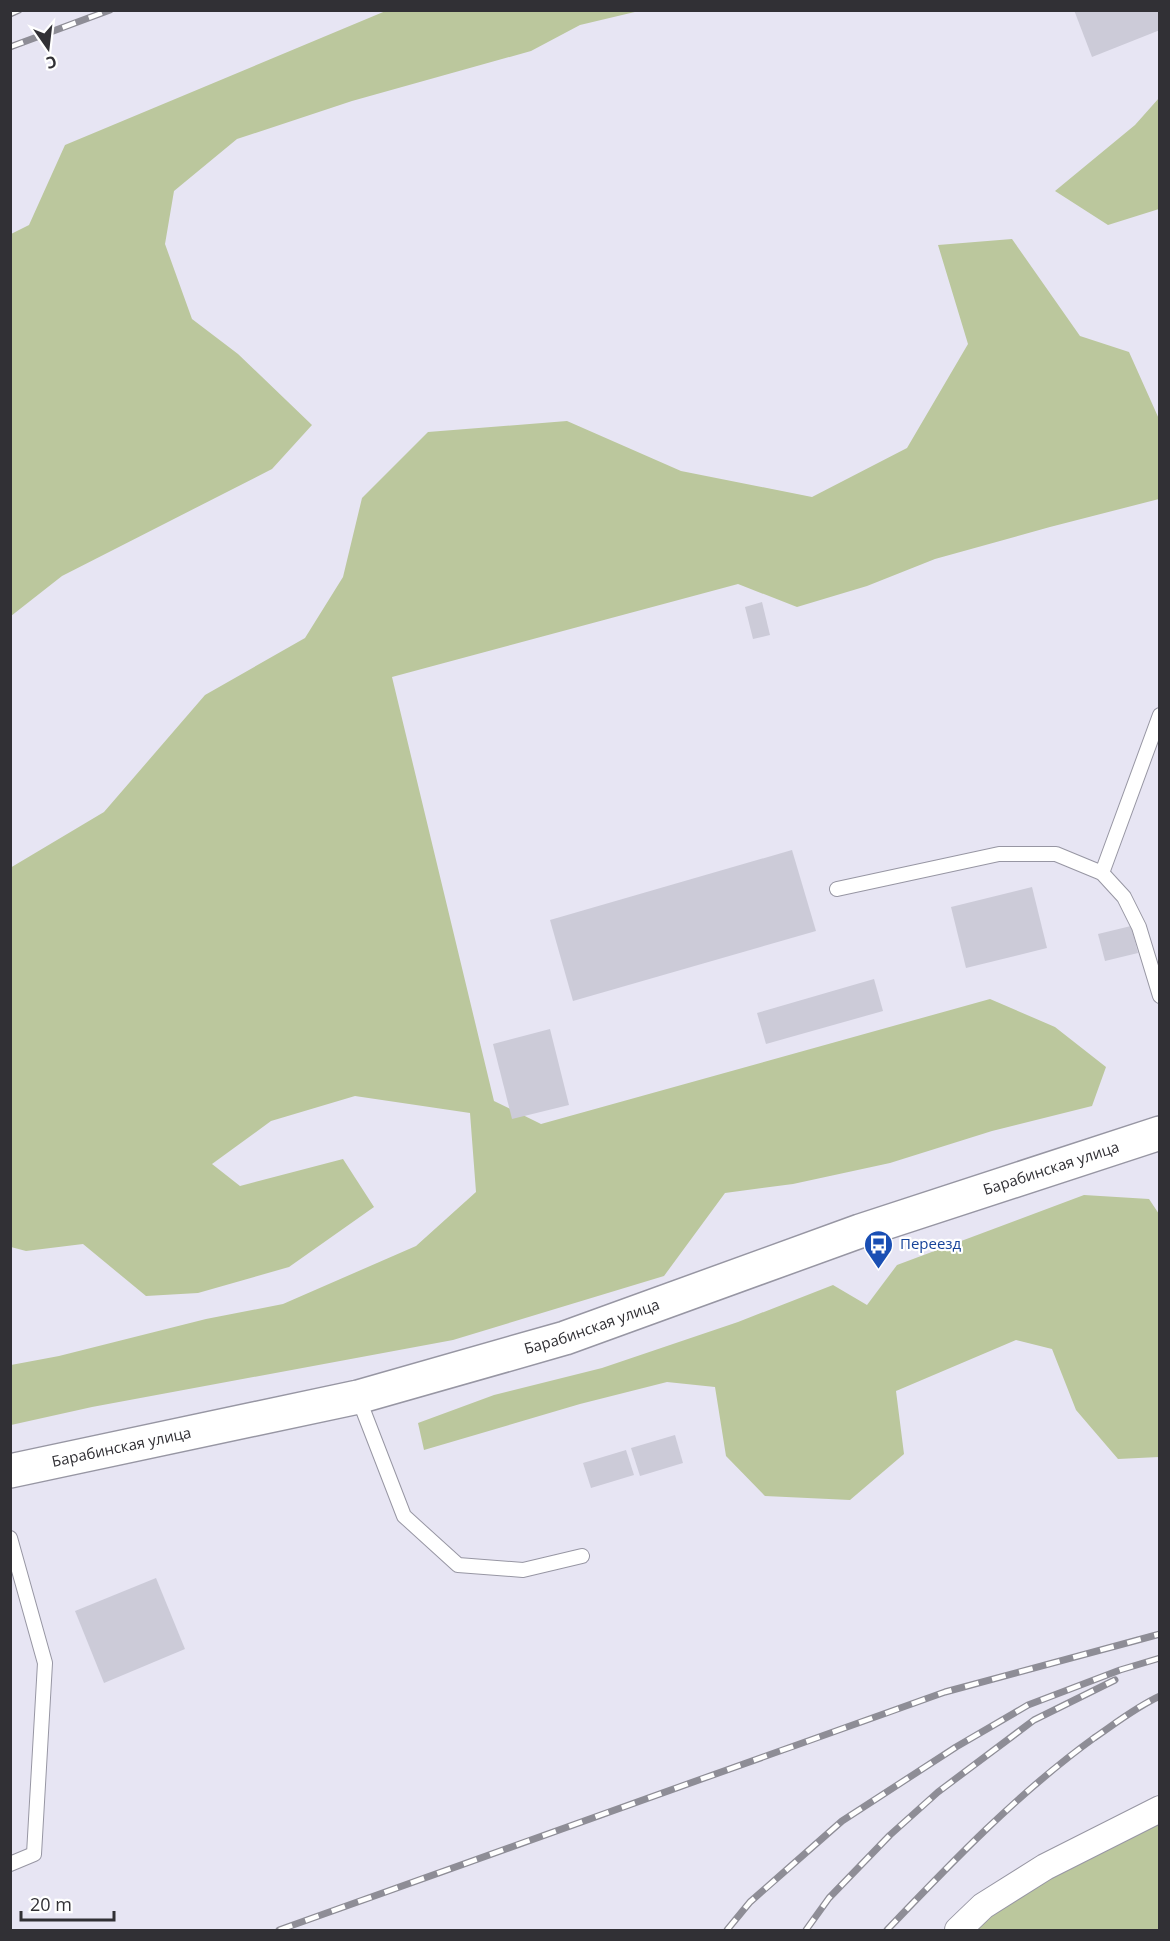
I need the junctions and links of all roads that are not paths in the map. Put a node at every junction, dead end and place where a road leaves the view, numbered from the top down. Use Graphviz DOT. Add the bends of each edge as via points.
graph roads {
  1 [pos="1160,715"];
  2 [pos="1102,873"];
  3 [pos="837,889"];
  4 [pos="1160,996"];
  5 [pos="1160,1133"];
  6 [pos="358,1397"];
  7 [pos="10,1471"];
  8 [pos="10,1538"];
  9 [pos="582,1556"];
  10 [pos="1160,1809"];
  11 [pos="10,1864"];
  12 [pos="958,1930"];
  1 -- 2 [label="lane"];
  2 -- 3 [label="lane" via="1056,854 999,854"];
  2 -- 4 [label="lane" via="1124,897"];
  5 -- 6 [label="street, Барабинская улица" via="860,1231 565,1338"];
  6 -- 7 [label="street, Барабинская улица"];
  6 -- 9 [label="lane" via="404,1516 458,1565 524,1570"];
  8 -- 11 [label="lane" via="45,1663 34,1854"];
  10 -- 12 [label="street" via="1045,1867 983,1906"];
}
